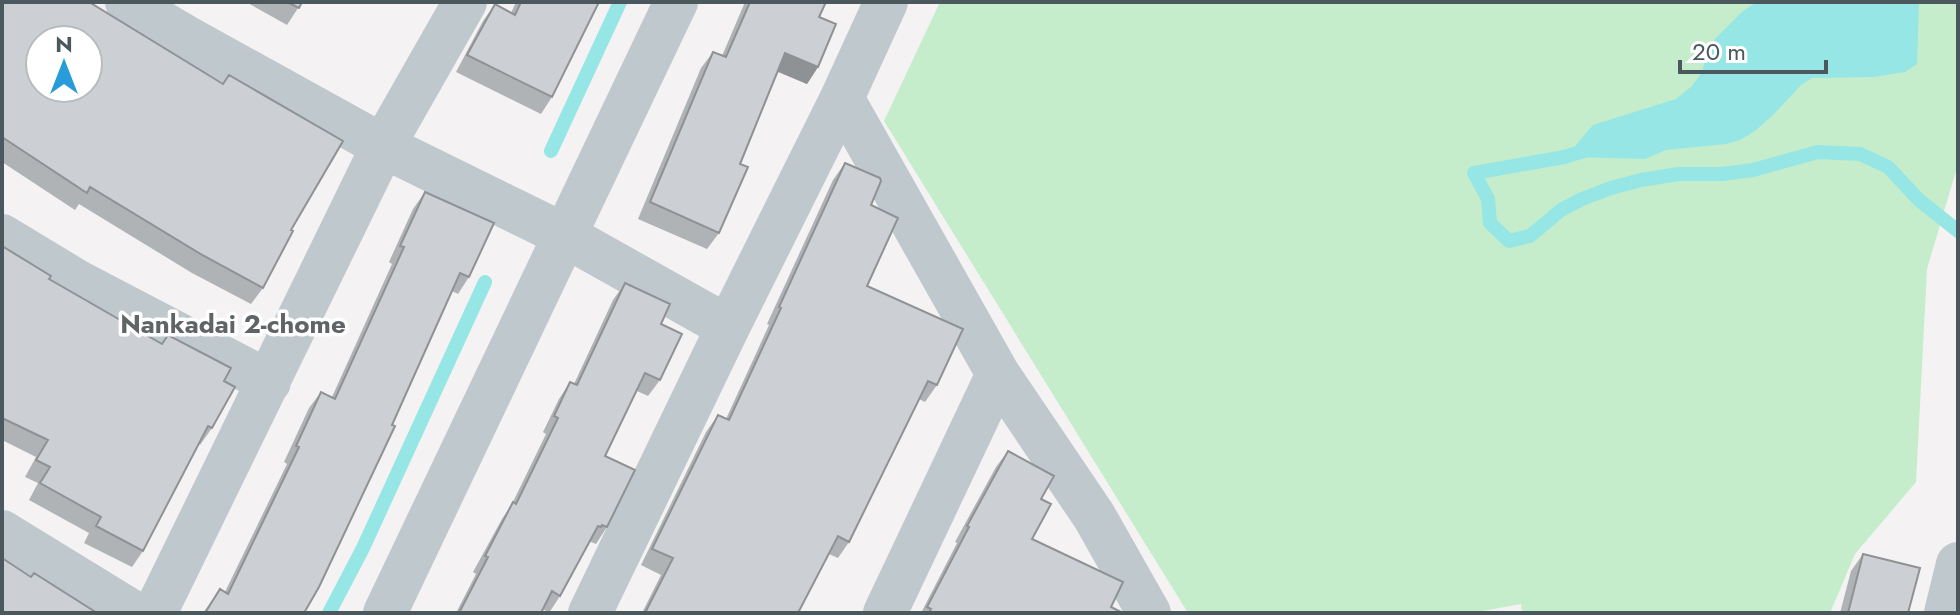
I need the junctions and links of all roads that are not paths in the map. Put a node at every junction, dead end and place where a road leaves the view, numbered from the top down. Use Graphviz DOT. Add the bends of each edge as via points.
graph roads {
  1 [pos="127,2"];
  2 [pos="465,2"];
  3 [pos="676,2"];
  4 [pos="886,2"];
  5 [pos="842,98"];
  6 [pos="383,146"];
  7 [pos="564,235"];
  8 [pos="2,236"];
  9 [pos="728,327"];
  10 [pos="998,374"];
  11 [pos="269,382"];
  12 [pos="2,532"];
  13 [pos="1958,564"];
  14 [pos="134,613"];
  15 [pos="155,613"];
  16 [pos="385,613"];
  17 [pos="590,613"];
  18 [pos="885,613"];
  19 [pos="1149,613"];
  20 [pos="1946,613"];
  1 -- 6 [label="street"];
  2 -- 6 [label="street"];
  3 -- 7 [label="street"];
  4 -- 5 [label="street"];
  5 -- 9 [label="street"];
  5 -- 10 [label="street"];
  6 -- 7 [label="street"];
  6 -- 11 [label="street"];
  7 -- 9 [label="street"];
  7 -- 16 [label="street"];
  8 -- 11 [label="street"];
  9 -- 17 [label="street"];
  10 -- 18 [label="street"];
  10 -- 19 [label="street" via="1094,516"];
  11 -- 15 [label="street"];
  12 -- 14 [label="street"];
  13 -- 20 [label="street"];
}
